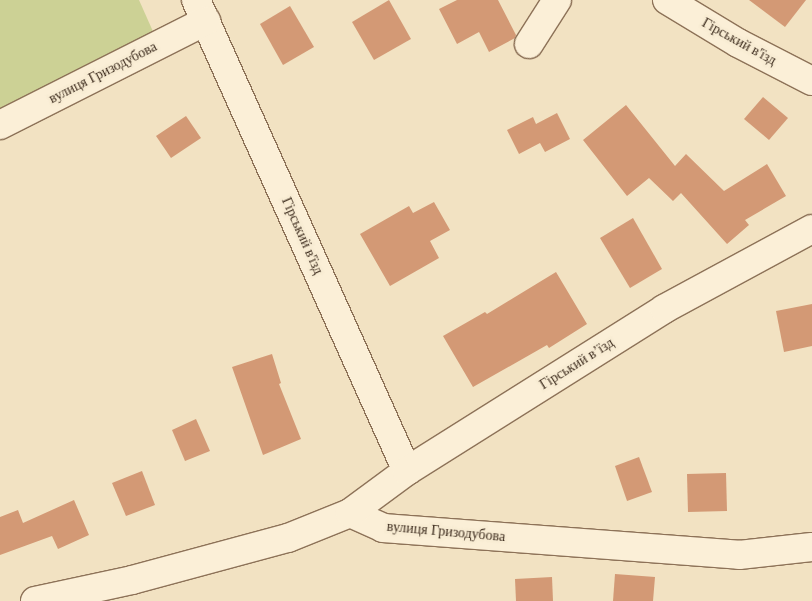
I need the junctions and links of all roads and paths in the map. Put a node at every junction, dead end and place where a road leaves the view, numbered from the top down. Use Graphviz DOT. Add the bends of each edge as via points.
graph roads {
  1 [pos="557,0"];
  2 [pos="667,0"];
  3 [pos="201,11"];
  4 [pos="530,44"];
  5 [pos="812,82"];
  6 [pos="0,125"];
  7 [pos="812,229"];
  8 [pos="407,471"];
  9 [pos="350,513"];
  10 [pos="812,547"];
  11 [pos="35,601"];
  1 -- 4 [label="street"];
  2 -- 5 [label="street, Гірський в'їзд"];
  3 -- 6 [label="street, вулиця Гризодубова"];
  3 -- 8 [label="street, Гірський в'їзд"];
  7 -- 8 [label="street, Гірський в’їзд" via="664,309"];
  8 -- 9 [label="street, Гірський в’їзд"];
  9 -- 10 [label="street, вулиця Гризодубова" via="383,528 739,555"];
  9 -- 11 [label="street" via="288,538 132,580"];
}
